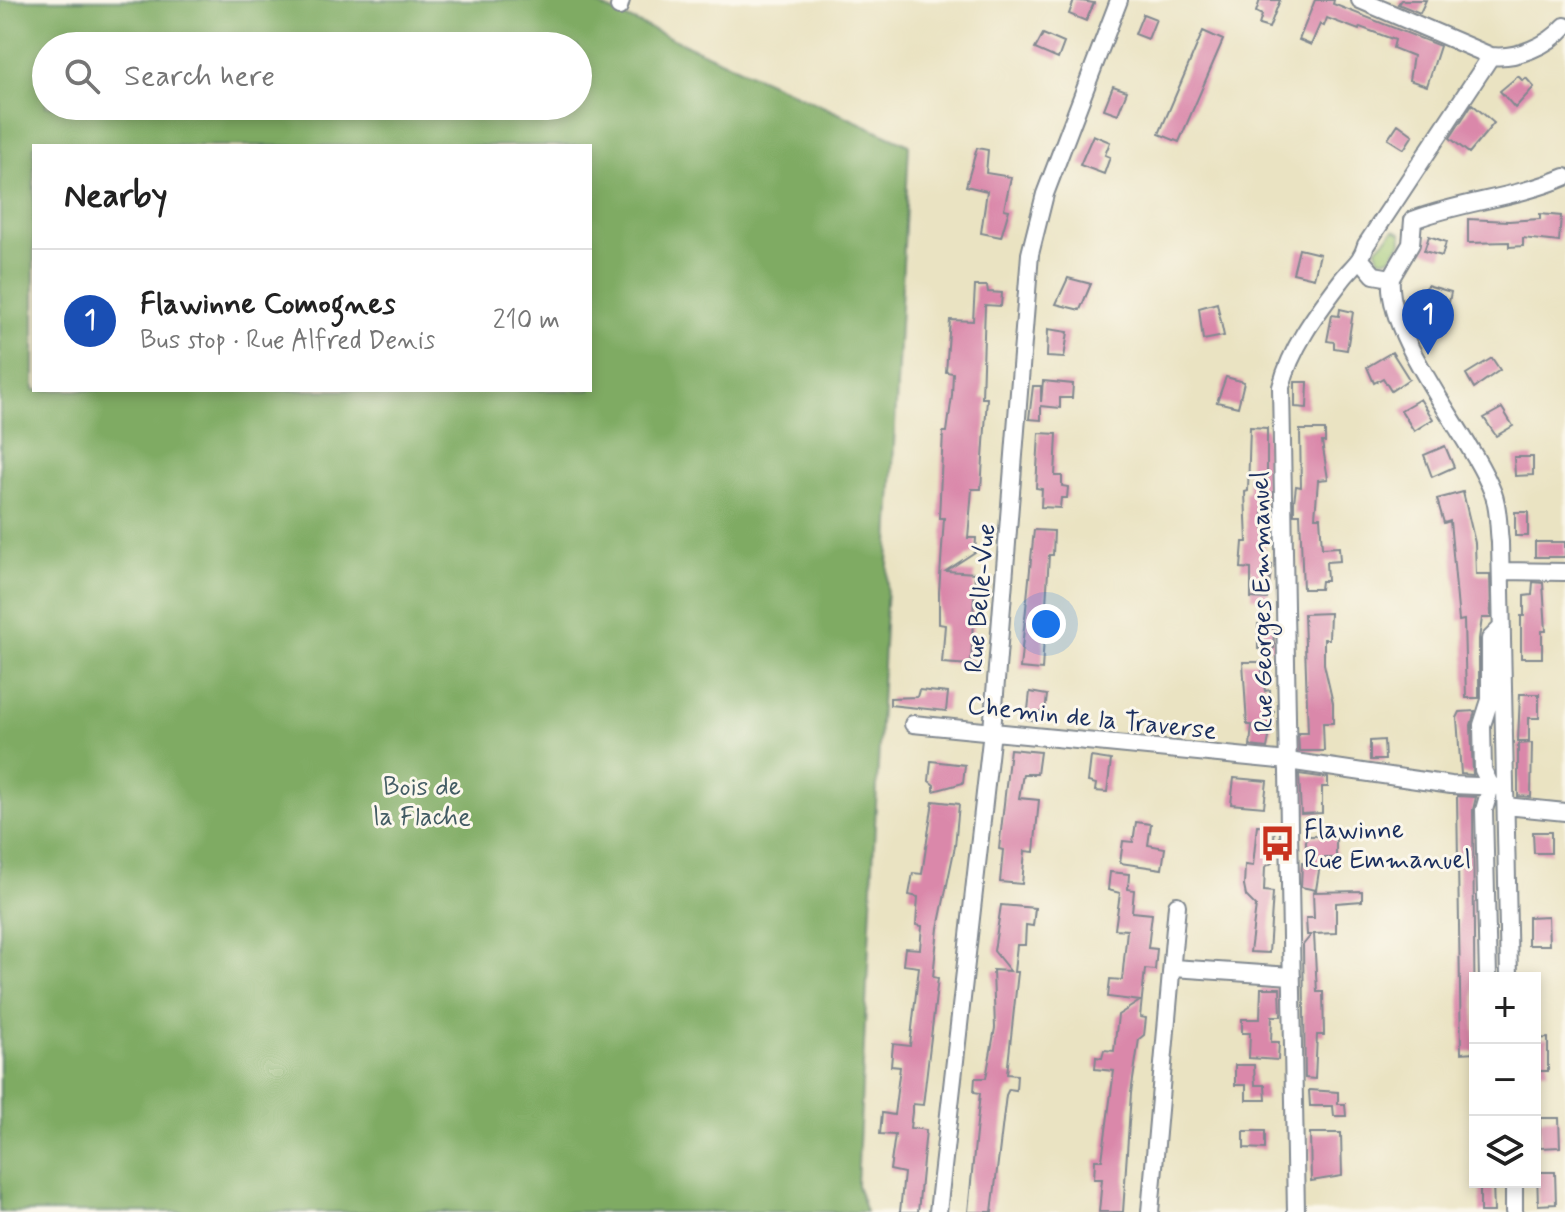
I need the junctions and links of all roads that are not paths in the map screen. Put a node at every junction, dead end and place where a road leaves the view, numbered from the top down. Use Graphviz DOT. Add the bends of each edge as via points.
graph roads {
  1 [pos="1119,0"];
  2 [pos="1360,0"];
  3 [pos="1565,26"];
  4 [pos="1491,56"];
  5 [pos="1565,177"];
  6 [pos="1392,209"];
  7 [pos="1413,220"];
  8 [pos="1362,261"];
  9 [pos="1391,278"];
  10 [pos="1501,571"];
  11 [pos="1565,572"];
  12 [pos="913,724"];
  13 [pos="992,731"];
  14 [pos="1288,761"];
  15 [pos="1498,786"];
  16 [pos="1506,806"];
  17 [pos="1565,812"];
  18 [pos="1177,905"];
  19 [pos="1173,968"];
  20 [pos="1488,972"];
  21 [pos="1509,972"];
  22 [pos="1292,976"];
  23 [pos="1514,1188"];
  24 [pos="938,1212"];
  25 [pos="1150,1212"];
  26 [pos="1296,1212"];
  27 [pos="1514,1212"];
  1 -- 13 [label="street, Rue Belle-Vue" via="1045,194 1030,254"];
  2 -- 4 [label="street"];
  3 -- 4 [label="street" via="1535,48 1509,58"];
  4 -- 6 [label="street, Rue Georges Emmanuel"];
  5 -- 7 [label="street" via="1527,193 1484,199"];
  6 -- 7 [label="street"];
  6 -- 8 [label="street, Rue Georges Emmanuel" via="1366,245"];
  7 -- 9 [label="street" via="1411,244"];
  8 -- 9 [label="street" via="1374,275"];
  8 -- 14 [label="street, Rue Georges Emmanuel" via="1346,275 1287,361 1281,387"];
  9 -- 10 [label="street" via="1389,300 1402,331 1495,497"];
  10 -- 11 [label="street"];
  10 -- 15 [label="street" via="1502,627 1492,634 1489,645 1490,700 1482,725 1483,770"];
  12 -- 13 [label="street, Chemin de la Traverse"];
  13 -- 14 [label="street, Chemin de la Traverse"];
  13 -- 24 [label="street, Rue Belle-Vue"];
  14 -- 15 [label="street, Chemin de la Traverse" via="1451,785"];
  14 -- 22 [label="street, Rue Georges Emmanuel"];
  15 -- 16 [label="street"];
  15 -- 20 [label="street" via="1484,810"];
  16 -- 17 [label="street"];
  16 -- 21 [label="street"];
  18 -- 19 [label="street"];
  19 -- 22 [label="street"];
  19 -- 25 [label="street"];
  22 -- 26 [label="street, Rue Georges Emmanuel"];
  23 -- 27 [label="street"];
}
